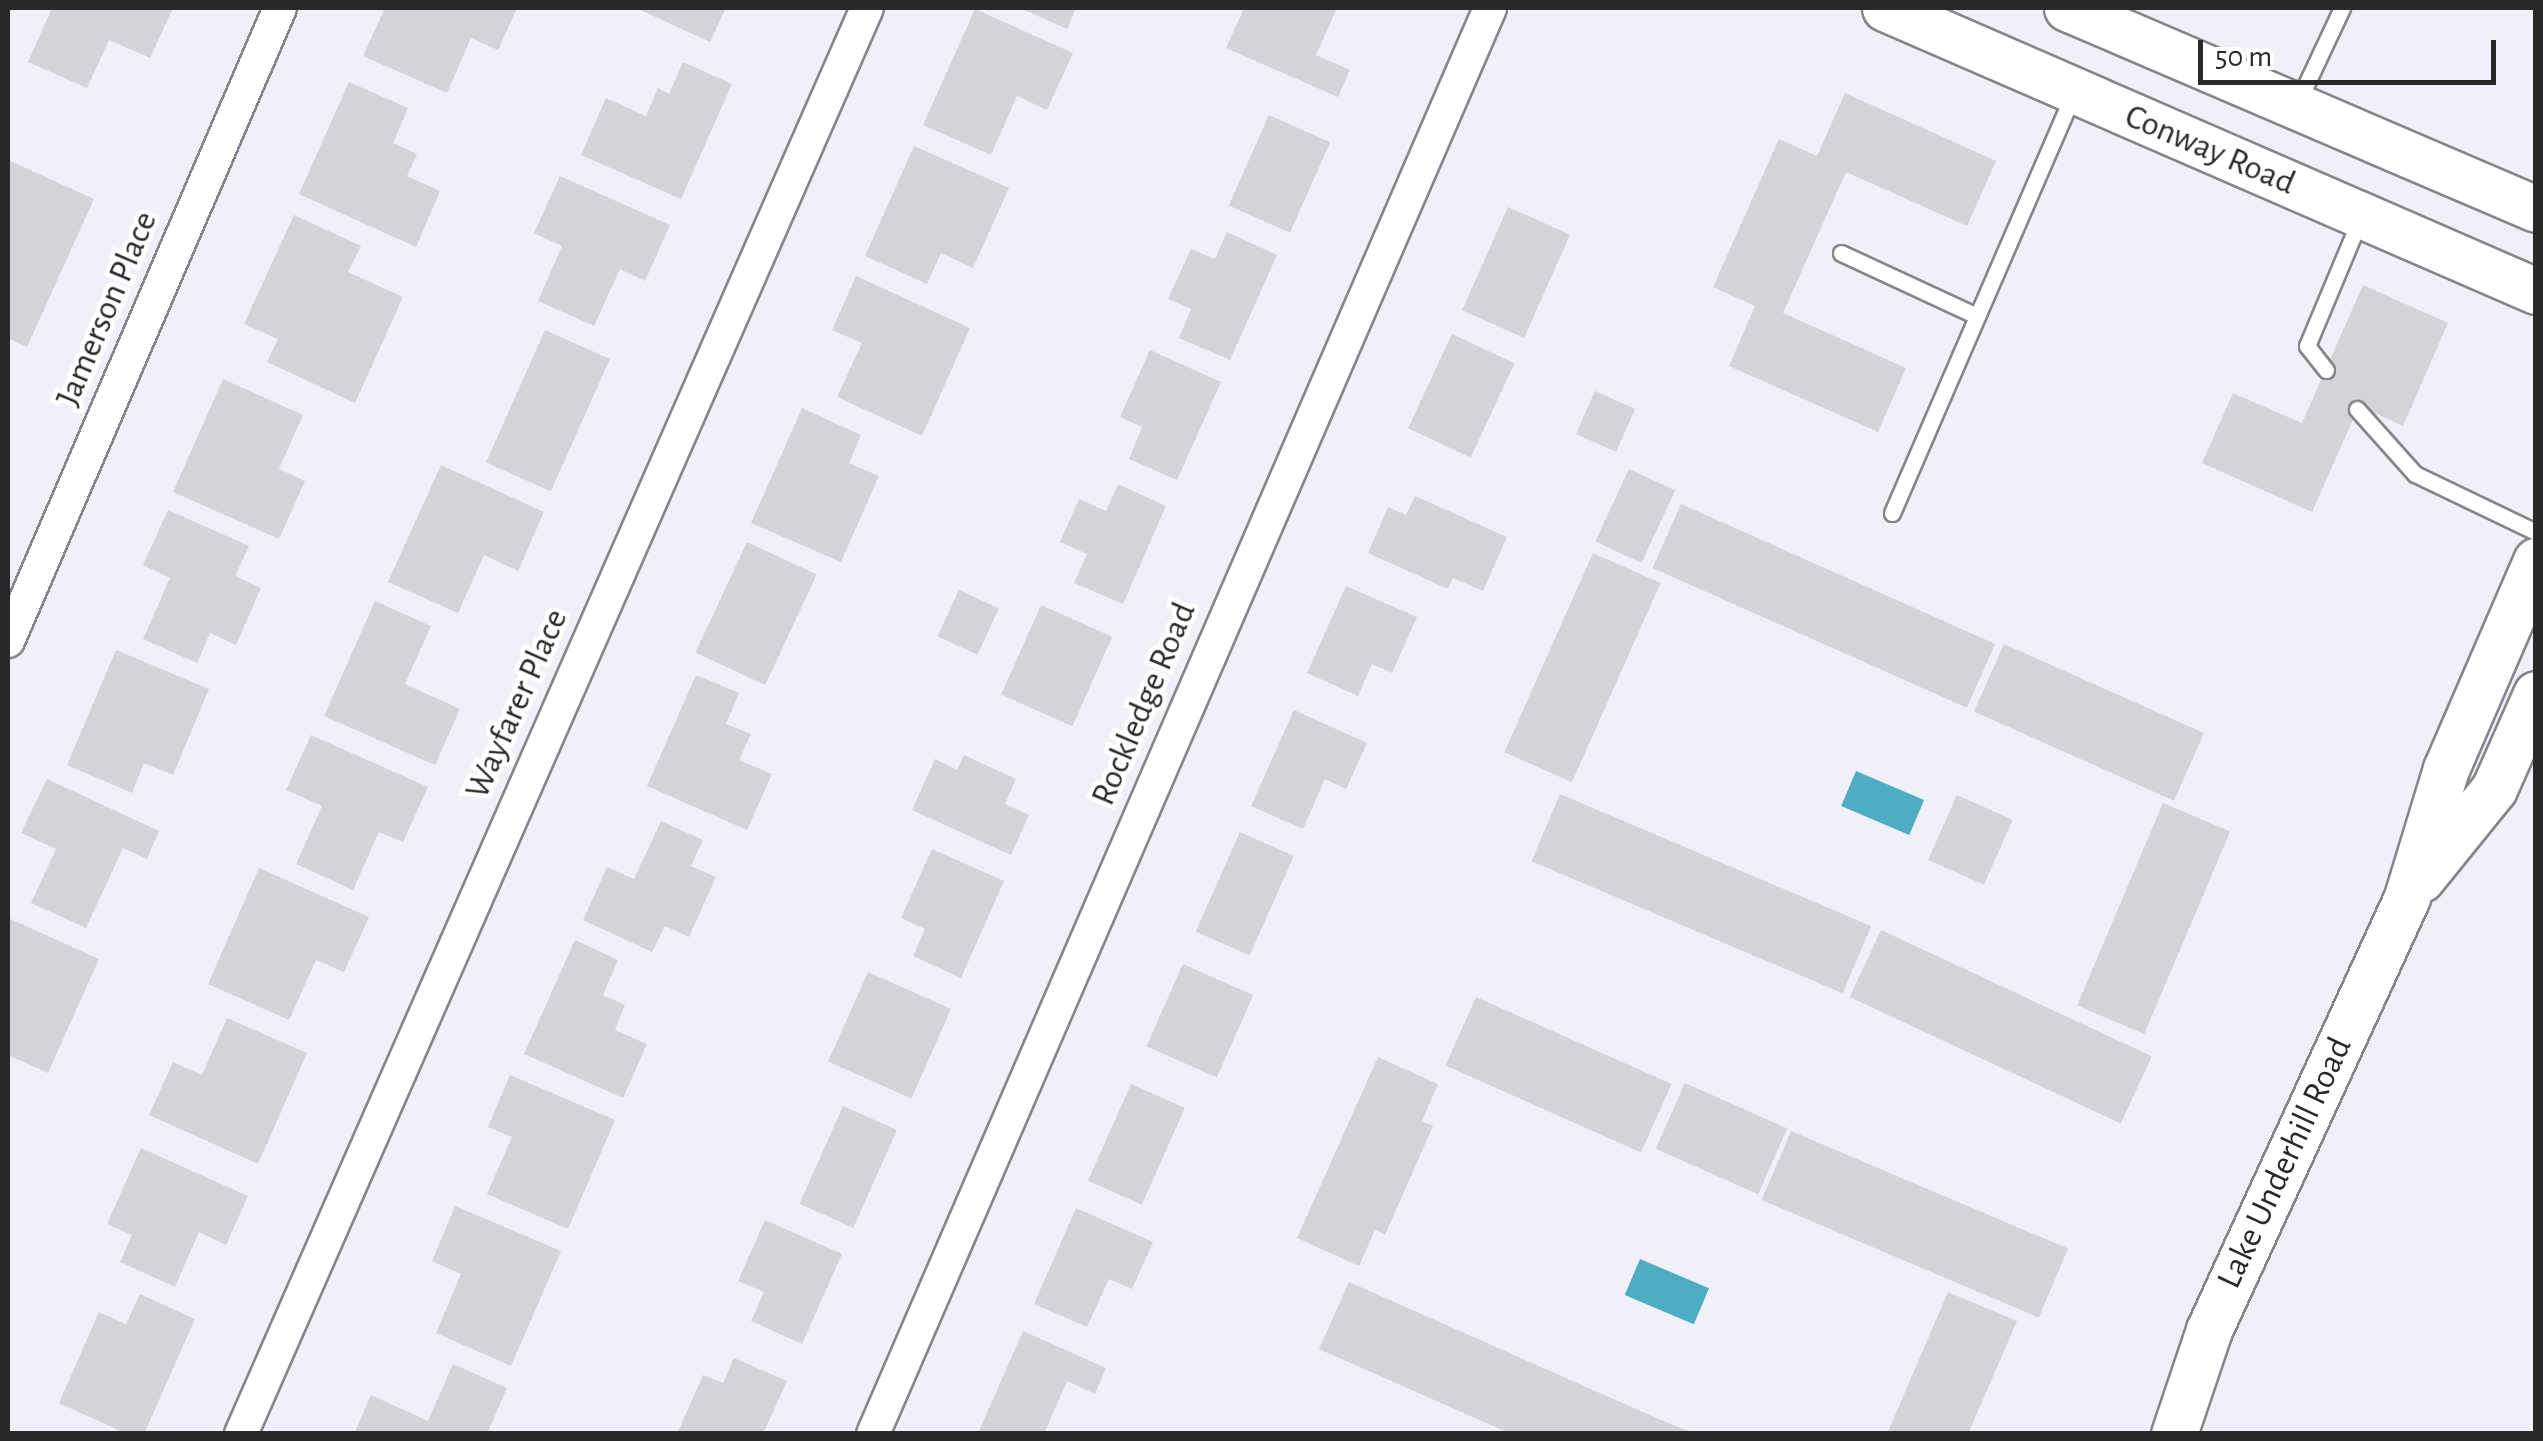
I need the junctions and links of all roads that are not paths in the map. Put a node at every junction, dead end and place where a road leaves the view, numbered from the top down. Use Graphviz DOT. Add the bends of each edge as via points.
graph roads {
  1 [pos="280,8"];
  2 [pos="867,8"];
  3 [pos="1490,8"];
  4 [pos="1885,8"];
  5 [pos="2066,8"];
  6 [pos="2342,8"];
  7 [pos="2075,92"];
  8 [pos="2296,106"];
  9 [pos="2526,201"];
  10 [pos="2361,215"];
  11 [pos="1841,253"];
  12 [pos="2536,290"];
  13 [pos="1977,316"];
  14 [pos="2326,370"];
  15 [pos="2358,410"];
  16 [pos="1892,512"];
  17 [pos="2536,532"];
  18 [pos="2536,561"];
  19 [pos="8,641"];
  20 [pos="2536,694"];
  21 [pos="2407,896"];
  22 [pos="241,1434"];
  23 [pos="872,1434"];
  24 [pos="2174,1434"];
  1 -- 19 [label="street, Jamerson Place"];
  2 -- 22 [label="street, Wayfarer Place"];
  3 -- 23 [label="street, Rockledge Road"];
  4 -- 7 [label="main road, Conway Road"];
  5 -- 8 [label="main road, Conway Road"];
  6 -- 8 [label="lane"];
  7 -- 10 [label="main road, Conway Road"];
  7 -- 13 [label="lane"];
  8 -- 9 [label="main road, Conway Road"];
  10 -- 12 [label="main road, Conway Road"];
  10 -- 14 [label="lane" via="2307,346"];
  11 -- 13 [label="lane"];
  13 -- 16 [label="lane"];
  15 -- 17 [label="lane" via="2415,474"];
  18 -- 21 [label="main road, Lake Underhill Road" via="2446,770"];
  20 -- 21 [label="main road, Lake Underhill Road" via="2494,789"];
  21 -- 24 [label="main road, Lake Underhill Road" via="2208,1330"];
}
